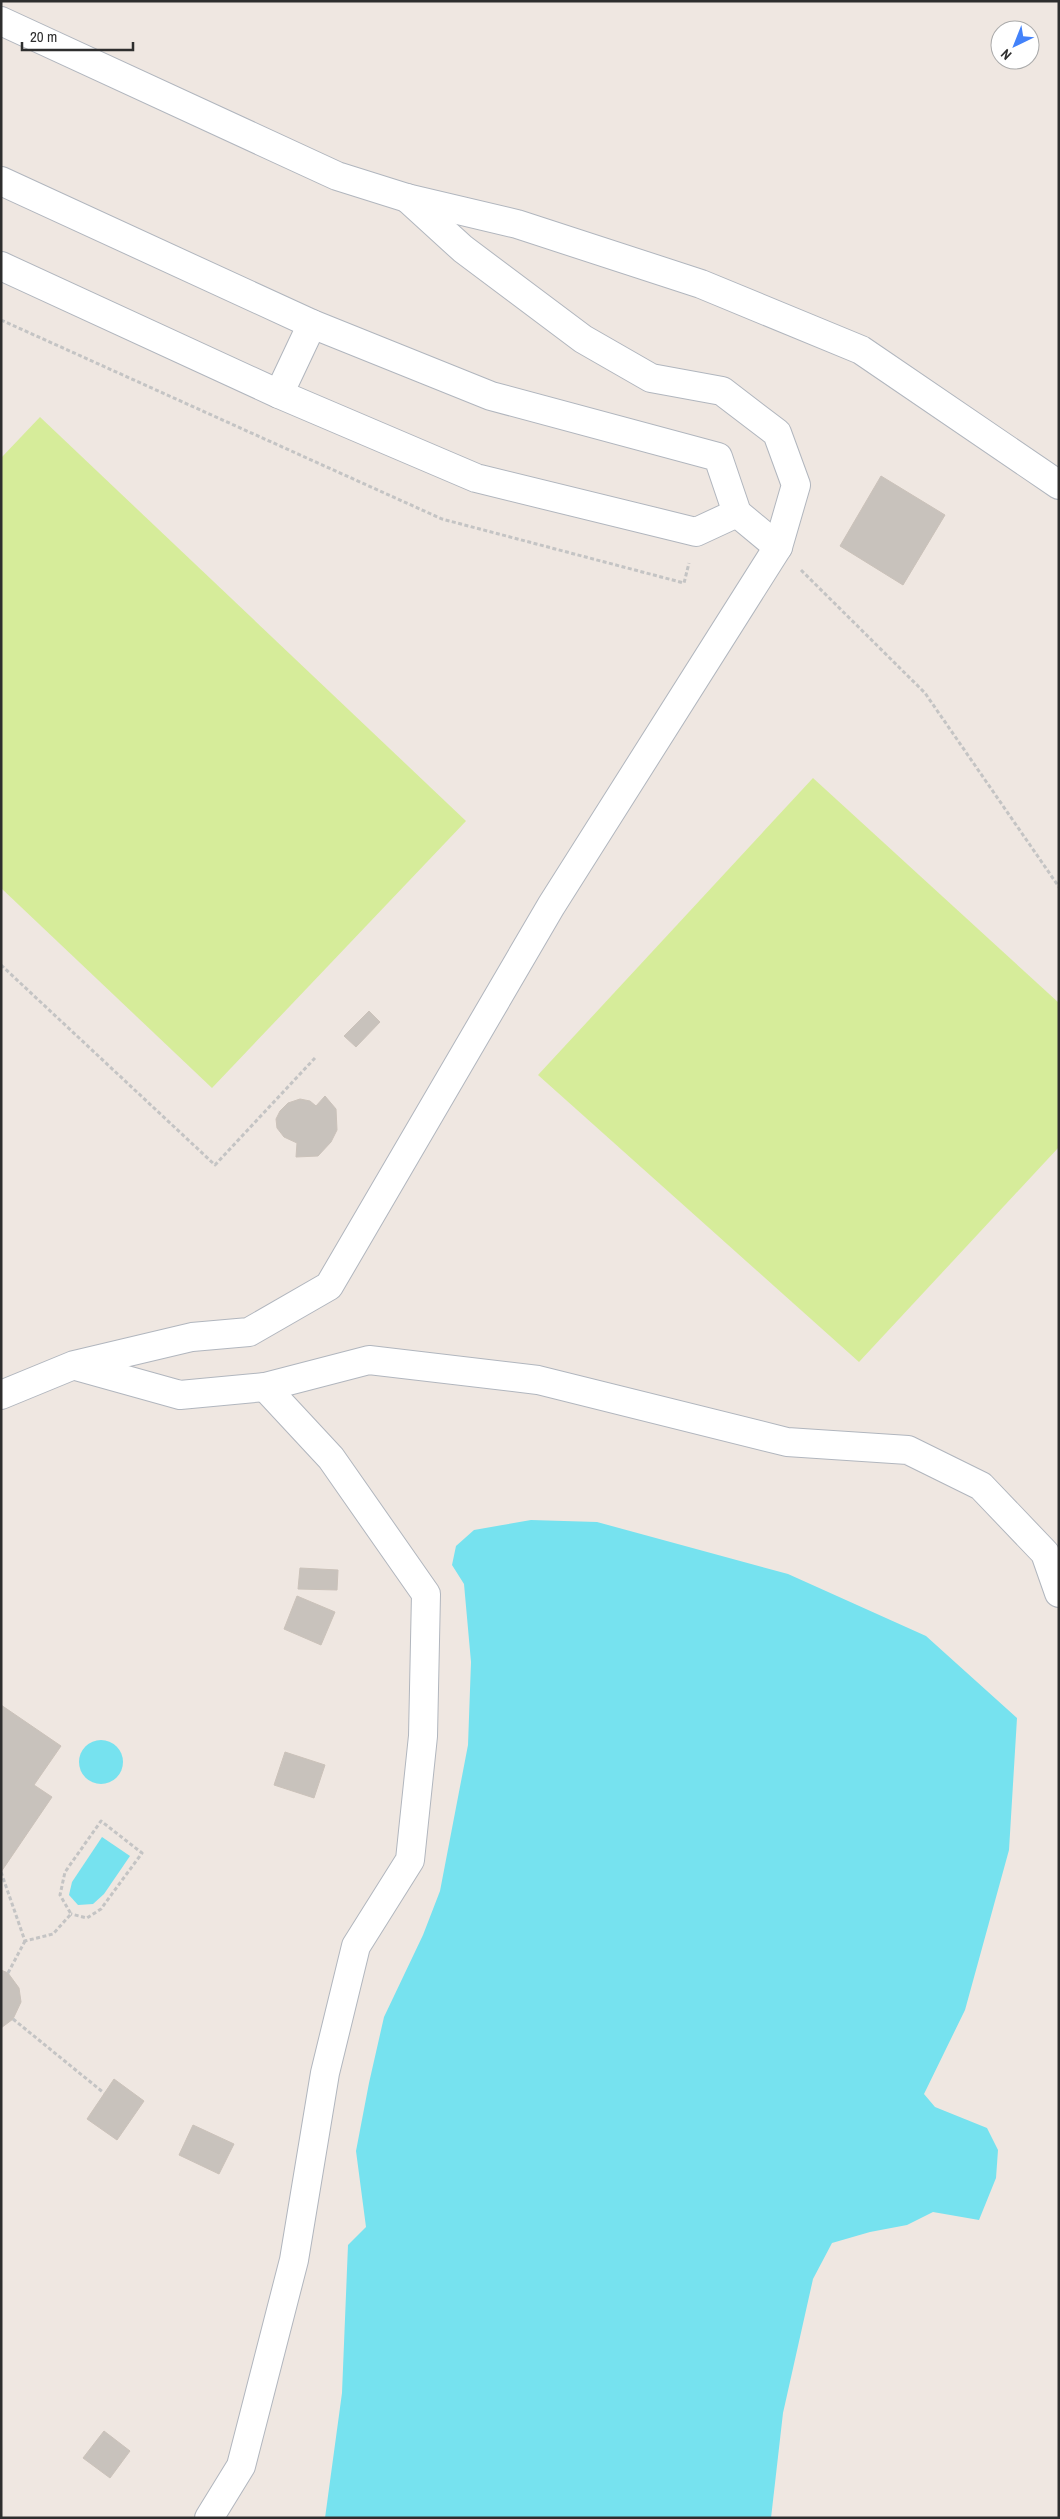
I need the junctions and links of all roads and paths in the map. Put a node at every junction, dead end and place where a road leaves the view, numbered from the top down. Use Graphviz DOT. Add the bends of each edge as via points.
graph roads {
  1 [pos="1,21"];
  2 [pos="1,181"];
  3 [pos="407,198"];
  4 [pos="1,266"];
  5 [pos="312,324"];
  6 [pos="279,394"];
  7 [pos="1059,485"];
  8 [pos="737,513"];
  9 [pos="778,547"];
  10 [pos="1059,887"];
  11 [pos="1,966"];
  12 [pos="315,1058"];
  13 [pos="74,1365"];
  14 [pos="266,1387"];
  15 [pos="1,1395"];
  16 [pos="1059,1593"];
  17 [pos="1,1872"];
  18 [pos="1,1881"];
  19 [pos="7,1885"];
  20 [pos="71,1914"];
  21 [pos="25,1941"];
  22 [pos="8,1973"];
  23 [pos="13,2019"];
  24 [pos="104,2093"];
  25 [pos="209,2518"];
  1 -- 3 [label="street" via="337,176"];
  2 -- 5 [label="street"];
  3 -- 7 [label="street" via="517,224 700,284 861,350"];
  3 -- 9 [label="street" via="463,249 583,339 651,378 722,391 777,434 796,485"];
  4 -- 6 [label="street"];
  5 -- 6 [label="street"];
  5 -- 8 [label="street" via="492,396 718,457"];
  6 -- 8 [label="street" via="476,478 696,532"];
  8 -- 9 [label="street"];
  9 -- 10 [label="path" via="925,694"];
  9 -- 13 [label="street" via="551,906 329,1286 249,1332 192,1337"];
  11 -- 12 [label="path" via="215,1164"];
  13 -- 14 [label="street" via="180,1395"];
  13 -- 15 [label="street"];
  14 -- 16 [label="street" via="369,1360 538,1380 787,1442 908,1450 981,1486 1045,1553"];
  14 -- 25 [label="street" via="331,1458 426,1594 423,1736 410,1860 356,1946 324,2073 294,2260 242,2466"];
  17 -- 19 [label="path"];
  18 -- 19 [label="path"];
  19 -- 21 [label="path"];
  20 -- 20 [label="path" via="60,1895 65,1872 101,1821 142,1853 101,1909 87,1918"];
  20 -- 21 [label="path" via="53,1934"];
  21 -- 22 [label="path"];
  23 -- 24 [label="path"];
}
